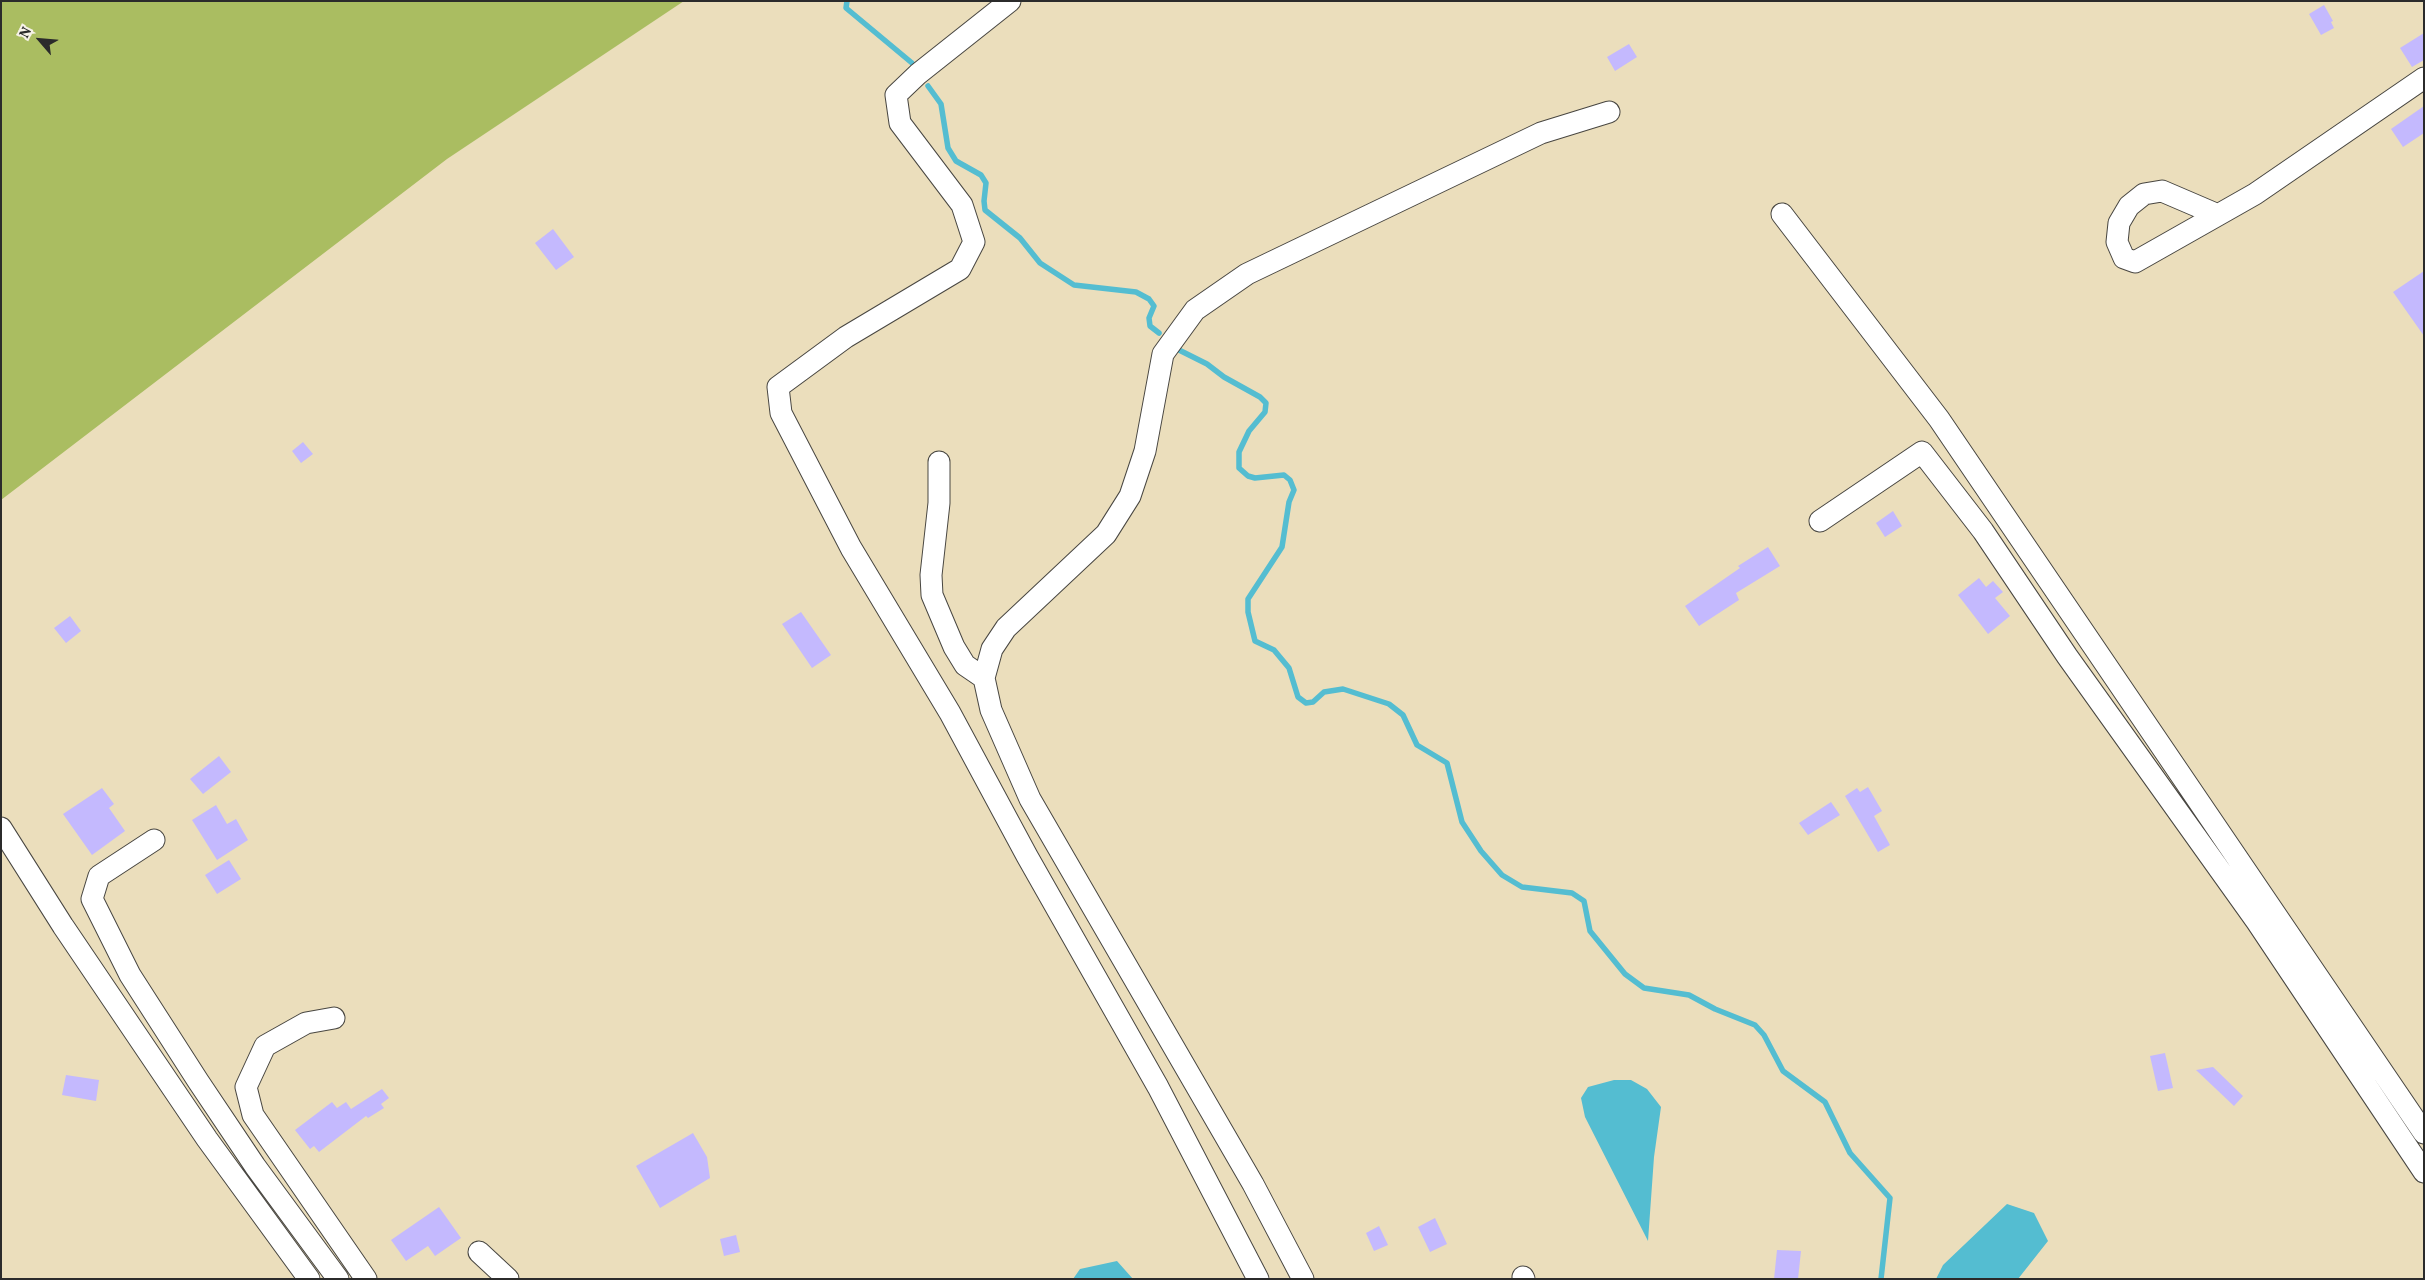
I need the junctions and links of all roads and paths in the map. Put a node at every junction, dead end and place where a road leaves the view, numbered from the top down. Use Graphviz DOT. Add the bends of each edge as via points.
graph roads {
  1 [pos="1010,1"];
  2 [pos="2424,78"];
  3 [pos="1608,112"];
  4 [pos="1782,214"];
  5 [pos="2218,215"];
  6 [pos="939,462"];
  7 [pos="1820,521"];
  8 [pos="984,678"];
  9 [pos="1,828"];
  10 [pos="154,840"];
  11 [pos="334,1018"];
  12 [pos="2424,1133"];
  13 [pos="2424,1172"];
  14 [pos="479,1252"];
  15 [pos="309,1279"];
  16 [pos="338,1279"];
  17 [pos="366,1279"];
  18 [pos="508,1279"];
  19 [pos="1258,1279"];
  20 [pos="1302,1279"];
  1 -- 19 [label="lane" via="896,95 900,123 962,205 974,242 960,269 846,337 778,387 781,413 851,548 950,713 1026,856 1158,1087"];
  2 -- 5 [label="lane" via="2256,194"];
  3 -- 8 [label="lane" via="1541,133 1247,274 1195,310 1163,354 1145,451 1130,496 1106,534 1006,628 992,649"];
  4 -- 12 [label="lane" via="1939,419"];
  6 -- 8 [label="lane" via="932,595 965,665"];
  7 -- 13 [label="lane" via="1922,452 1983,531 2067,656 2246,907"];
  8 -- 20 [label="lane" via="991,710 1030,799 1253,1184"];
  9 -- 15 [label="lane" via="207,1139"];
  10 -- 16 [label="lane" via="99,876 92,899 130,975 198,1081 255,1166"];
  11 -- 17 [label="lane" via="306,1022 265,1046 246,1087 253,1115"];
  14 -- 18 [label="lane"];
}
